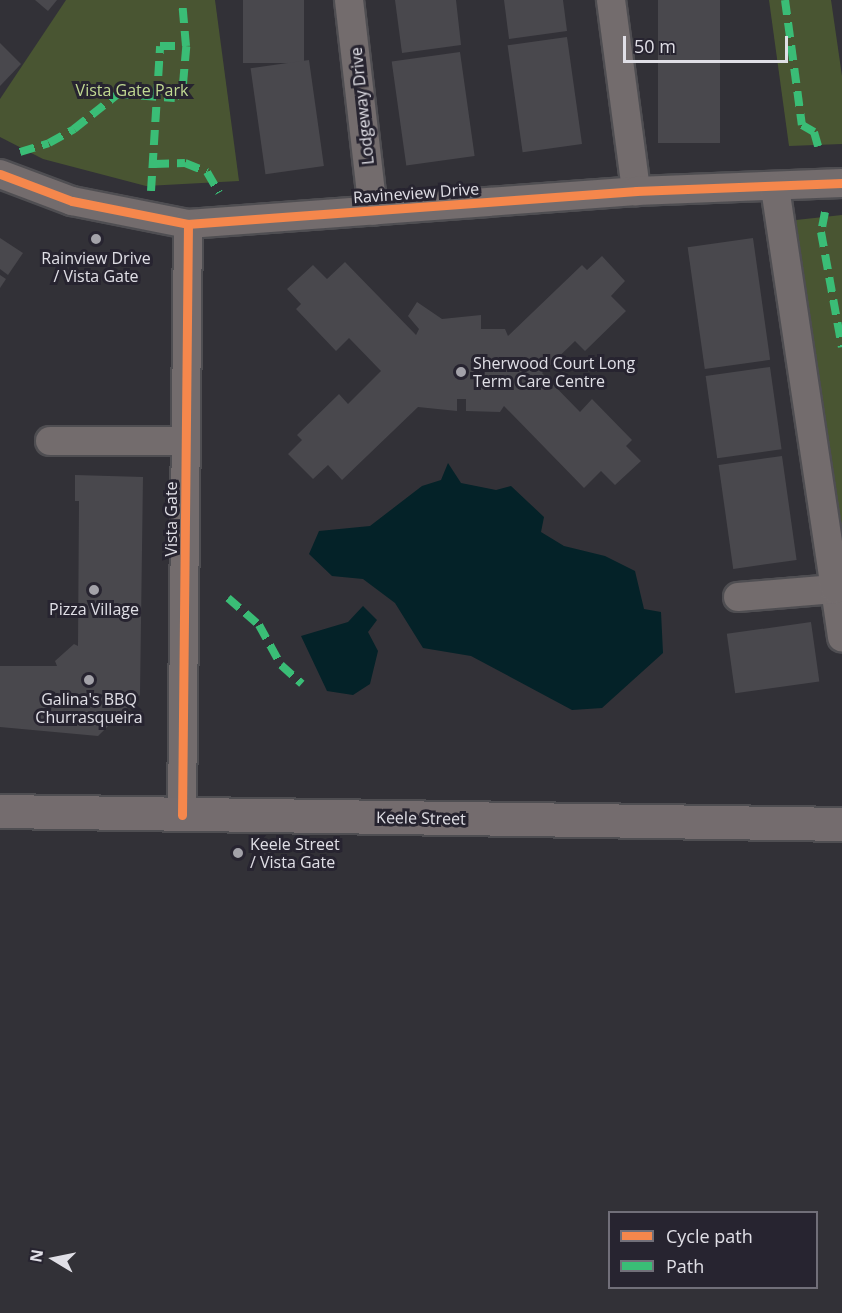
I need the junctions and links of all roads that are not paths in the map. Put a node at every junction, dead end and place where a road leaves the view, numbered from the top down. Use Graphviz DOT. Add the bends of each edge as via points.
graph roads {
  1 [pos="350,0"];
  2 [pos="611,0"];
  3 [pos="0,174"];
  4 [pos="842,183"];
  5 [pos="775,188"];
  6 [pos="636,191"];
  7 [pos="373,211"];
  8 [pos="188,224"];
  9 [pos="50,441"];
  10 [pos="186,441"];
  11 [pos="835,589"];
  12 [pos="738,597"];
  13 [pos="842,638"];
  14 [pos="0,811"];
  15 [pos="182,815"];
  16 [pos="842,824"];
  1 -- 7 [label="street, Lodgeway Drive"];
  2 -- 6 [label="street"];
  3 -- 8 [label="street, Ravineview Drive" via="72,201"];
  4 -- 5 [label="street, Ravineview Drive"];
  5 -- 6 [label="street, Ravineview Drive"];
  5 -- 11 [label="street"];
  6 -- 7 [label="street, Ravineview Drive"];
  7 -- 8 [label="street, Ravineview Drive"];
  8 -- 10 [label="street, Vista Gate"];
  9 -- 10 [label="street"];
  10 -- 15 [label="street, Vista Gate"];
  11 -- 12 [label="street"];
  11 -- 13 [label="street"];
  14 -- 15 [label="main road, Keele Street"];
  15 -- 16 [label="main road, Keele Street"];
}
